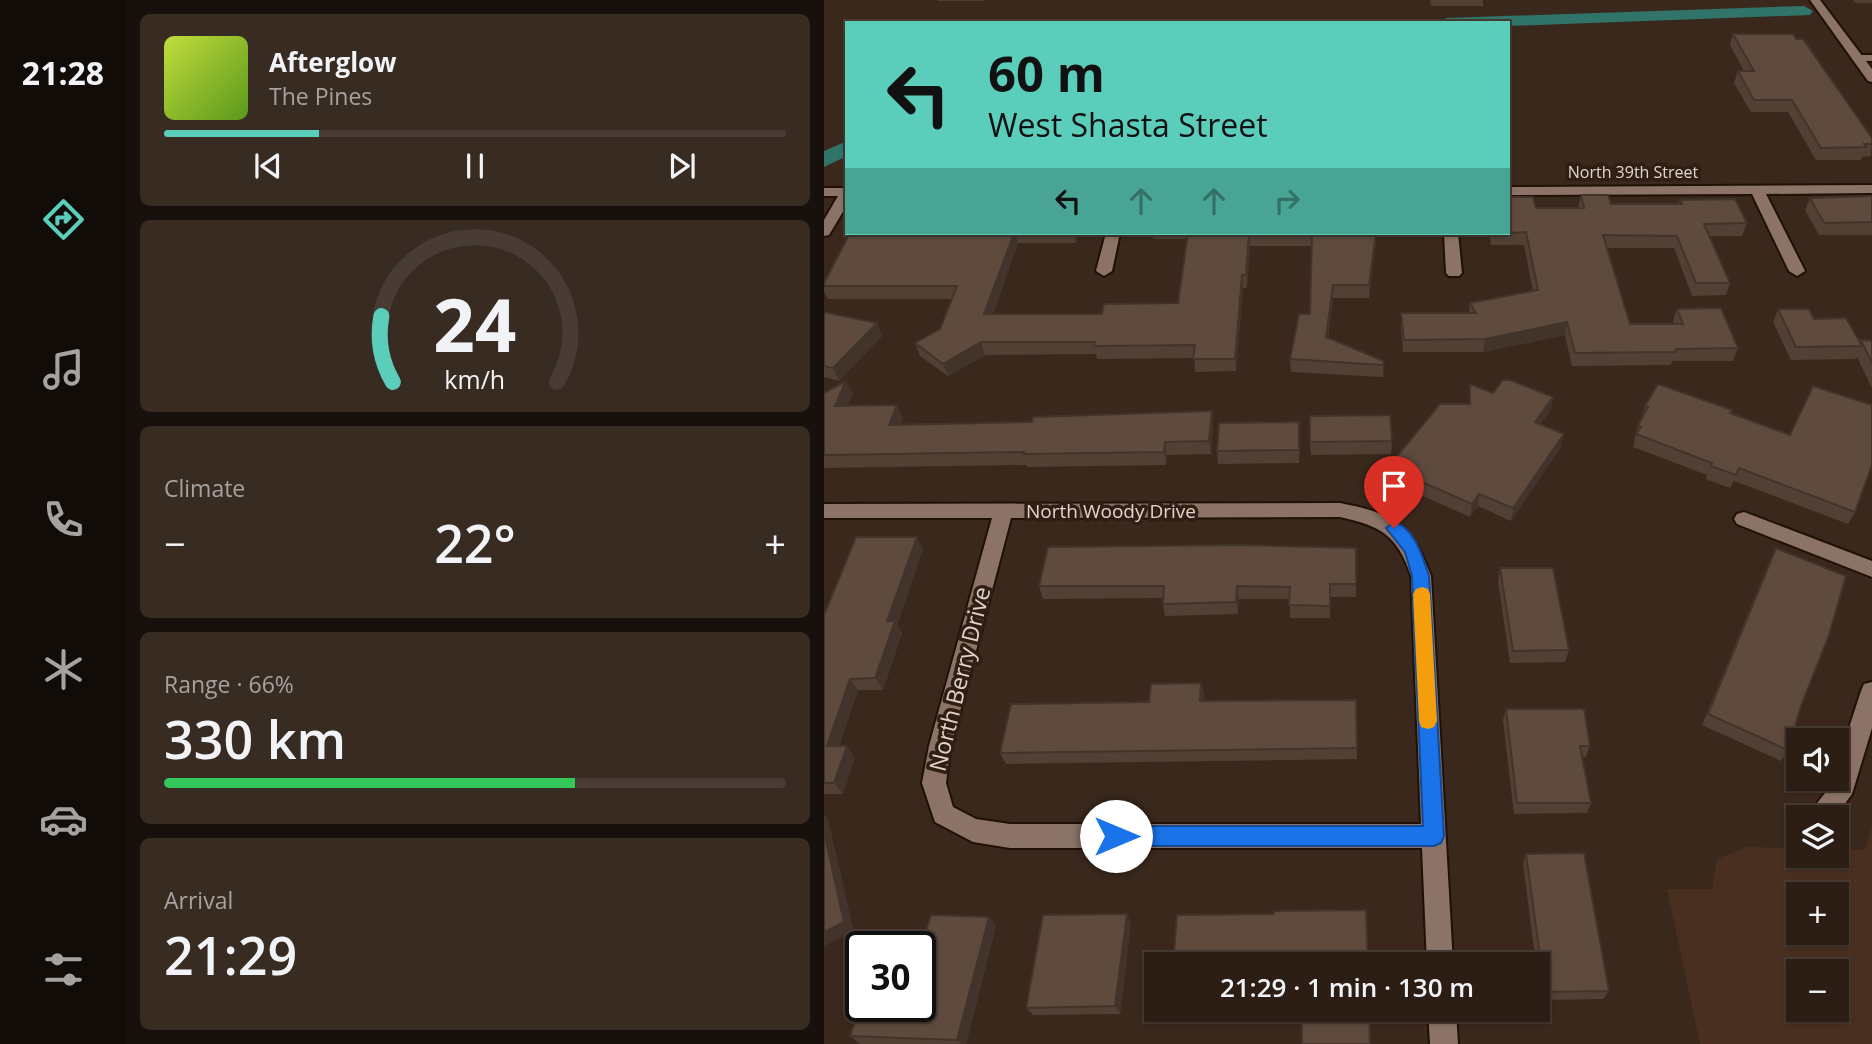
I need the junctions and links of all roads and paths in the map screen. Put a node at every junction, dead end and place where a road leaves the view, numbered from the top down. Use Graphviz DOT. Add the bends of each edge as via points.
graph roads {
  1 [pos="1815,0"];
  2 [pos="1857,58"];
  3 [pos="1872,58"];
  4 [pos="1872,78"];
  5 [pos="1757,189"];
  6 [pos="1872,189"];
  7 [pos="1510,191"];
  8 [pos="824,192"];
  9 [pos="845,192"];
  10 [pos="845,195"];
  11 [pos="824,232"];
  12 [pos="1113,235"];
  13 [pos="1451,235"];
  14 [pos="1104,271"];
  15 [pos="1797,271"];
  16 [pos="1454,273"];
  17 [pos="824,512"];
  18 [pos="1003,512"];
  19 [pos="1744,519"];
  20 [pos="1872,569"];
  21 [pos="1872,691"];
  22 [pos="1830,805"];
  23 [pos="1434,836"];
  24 [pos="1439,952"];
  25 [pos="1443,1022"];
  26 [pos="1444,1044"];
  1 -- 2 [label="street"];
  2 -- 3 [label="street"];
  2 -- 4 [label="street"];
  5 -- 6 [label="street, North 39th Street"];
  5 -- 7 [label="street, North 39th Street"];
  5 -- 15 [label="street"];
  8 -- 9 [label="street"];
  10 -- 11 [label="street"];
  12 -- 14 [label="street"];
  13 -- 16 [label="street"];
  17 -- 18 [label="street, North Woody Drive"];
  18 -- 23 [label="street, North Woody Drive" via="1340,510 1370,515 1394,528 1412,550 1421,576"];
  18 -- 23 [label="street, North Berry Drive" via="940,746 934,783 943,814 973,831 1010,836"];
  19 -- 20 [label="street"];
  21 -- 22 [label="street" via="1840,794"];
  23 -- 24 [label="street"];
  25 -- 26 [label="street"];
}
